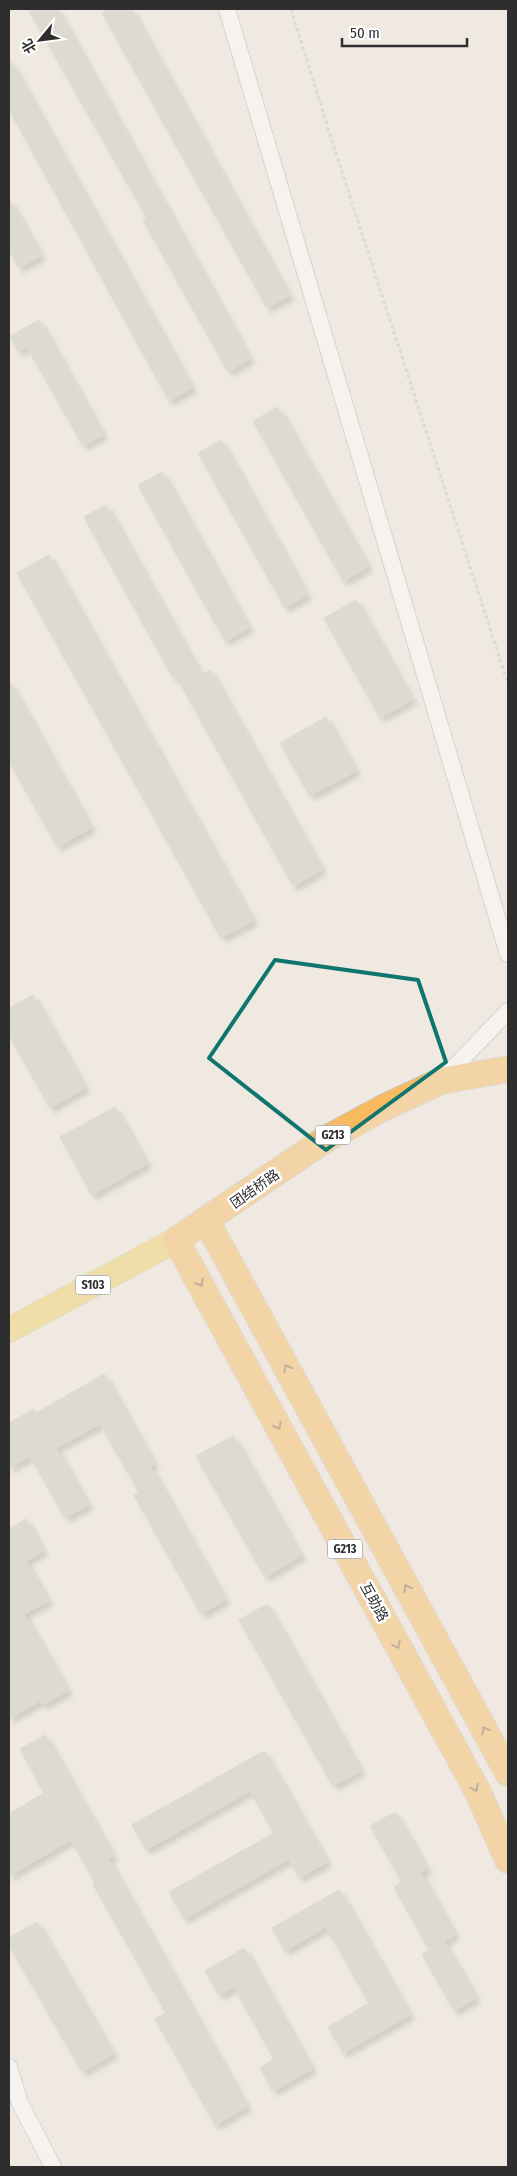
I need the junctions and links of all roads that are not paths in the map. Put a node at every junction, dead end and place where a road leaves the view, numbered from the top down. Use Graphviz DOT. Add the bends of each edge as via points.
graph roads {
  1 [pos="227,9"];
  2 [pos="508,954"];
  3 [pos="508,1011"];
  4 [pos="508,1070"];
  5 [pos="442,1081"];
  6 [pos="207,1222"];
  7 [pos="176,1240"];
  8 [pos="9,1330"];
  9 [pos="508,1773"];
  10 [pos="508,1860"];
  11 [pos="9,2067"];
  12 [pos="53,2167"];
  1 -- 2 [label="street"];
  3 -- 5 [label="street"];
  4 -- 5 [label="highway, 团结桥路 / G213"];
  5 -- 6 [label="highway, 团结桥路 / G213" via="385,1107 326,1140"];
  6 -- 7 [label="highway, 团结桥路 / G213"];
  9 -- 6 [label="highway, G213, one-way"];
  7 -- 8 [label="main road, 团结桥路 / S103"];
  7 -- 10 [label="highway, 互助路 / G213, one-way" via="478,1792"];
  11 -- 12 [label="street" via="20,2103"];
}
